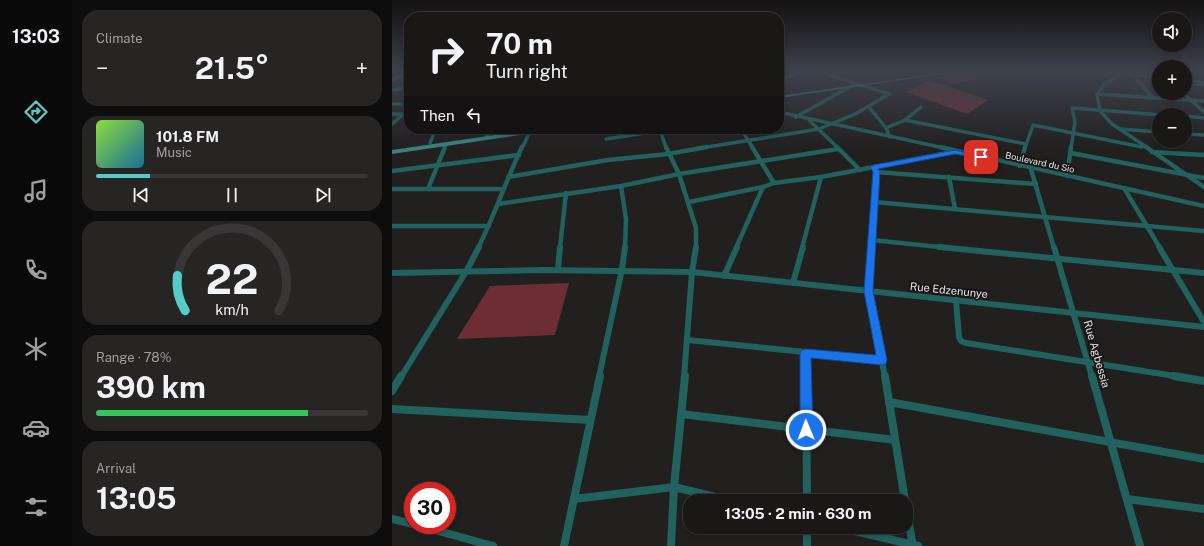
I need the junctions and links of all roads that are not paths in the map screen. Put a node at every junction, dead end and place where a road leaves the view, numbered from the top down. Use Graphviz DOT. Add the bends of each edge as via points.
graph roads {
  1 [pos="831,97"];
  2 [pos="884,97"];
  3 [pos="1098,97"];
  4 [pos="1179,100"];
  5 [pos="1192,101"];
  6 [pos="1204,101"];
  7 [pos="392,104"];
  8 [pos="404,104"];
  9 [pos="869,107"];
  10 [pos="921,108"];
  11 [pos="1100,111"];
  12 [pos="1204,112"];
  13 [pos="784,113"];
  14 [pos="392,114"];
  15 [pos="403,114"];
  16 [pos="1152,114"];
  17 [pos="796,116"];
  18 [pos="1192,117"];
  19 [pos="1204,118"];
  20 [pos="808,119"];
  21 [pos="905,120"];
  22 [pos="392,124"];
  23 [pos="833,124"];
  24 [pos="886,128"];
  25 [pos="819,129"];
  26 [pos="1119,129"];
  27 [pos="1152,131"];
  28 [pos="434,134"];
  29 [pos="488,134"];
  30 [pos="529,134"];
  31 [pos="636,134"];
  32 [pos="661,134"];
  33 [pos="744,134"];
  34 [pos="1073,134"];
  35 [pos="1192,134"];
  36 [pos="1204,135"];
  37 [pos="890,137"];
  38 [pos="606,139"];
  39 [pos="748,140"];
  40 [pos="430,143"];
  41 [pos="446,144"];
  42 [pos="1026,144"];
  43 [pos="1145,147"];
  44 [pos="392,148"];
  45 [pos="838,148"];
  46 [pos="392,152"];
  47 [pos="955,152"];
  48 [pos="1151,152"];
  49 [pos="1071,153"];
  50 [pos="668,154"];
  51 [pos="518,155"];
  52 [pos="1204,155"];
  53 [pos="761,161"];
  54 [pos="436,166"];
  55 [pos="1020,166"];
  56 [pos="1031,169"];
  57 [pos="860,170"];
  58 [pos="875,170"];
  59 [pos="392,171"];
  60 [pos="679,174"];
  61 [pos="1067,176"];
  62 [pos="1188,176"];
  63 [pos="508,177"];
  64 [pos="821,177"];
  65 [pos="949,177"];
  66 [pos="1204,178"];
  67 [pos="774,184"];
  68 [pos="1036,184"];
  69 [pos="621,186"];
  70 [pos="1204,187"];
  71 [pos="503,188"];
  72 [pos="763,188"];
  73 [pos="1124,188"];
  74 [pos="392,189"];
  75 [pos="428,189"];
  76 [pos="566,193"];
  77 [pos="689,202"];
  78 [pos="874,202"];
  79 [pos="498,204"];
  80 [pos="1204,206"];
  81 [pos="955,209"];
  82 [pos="1045,217"];
  83 [pos="392,226"];
  84 [pos="489,226"];
  85 [pos="1147,226"];
  86 [pos="1204,231"];
  87 [pos="872,240"];
  88 [pos="1058,258"];
  89 [pos="622,269"];
  90 [pos="467,270"];
  91 [pos="558,270"];
  92 [pos="1172,270"];
  93 [pos="392,272"];
  94 [pos="692,272"];
  95 [pos="1204,273"];
  96 [pos="724,276"];
  97 [pos="793,283"];
  98 [pos="868,291"];
  99 [pos="956,300"];
  100 [pos="1075,313"];
  101 [pos="1204,322"];
  102 [pos="1204,327"];
  103 [pos="688,340"];
  104 [pos="806,353"];
  105 [pos="882,360"];
  106 [pos="1089,362"];
  107 [pos="1204,381"];
  108 [pos="392,391"];
  109 [pos="889,402"];
  110 [pos="392,409"];
  111 [pos="681,414"];
  112 [pos="590,420"];
  113 [pos="806,430"];
  114 [pos="895,440"];
  115 [pos="1111,442"];
  116 [pos="1204,459"];
  117 [pos="674,487"];
  118 [pos="703,494"];
  119 [pos="807,494"];
  120 [pos="904,494"];
  121 [pos="574,499"];
  122 [pos="1127,499"];
  123 [pos="1204,509"];
  124 [pos="392,519"];
  125 [pos="404,522"];
  126 [pos="450,534"];
  127 [pos="807,534"];
  128 [pos="866,534"];
  129 [pos="912,534"];
  130 [pos="493,546"];
  131 [pos="564,546"];
  132 [pos="670,546"];
  133 [pos="807,546"];
  134 [pos="914,546"];
  135 [pos="1140,546"];
  1 -- 17 [label="street"];
  2 -- 9 [label="street"];
  3 -- 11 [label="street"];
  4 -- 5 [label="street"];
  5 -- 6 [label="street"];
  5 -- 12 [label="street"];
  7 -- 8 [label="street"];
  9 -- 23 [label="street"];
  9 -- 24 [label="street"];
  10 -- 21 [label="street"];
  11 -- 16 [label="street"];
  11 -- 26 [label="street"];
  11 -- 34 [label="street" via="1072,108 1075,122"];
  13 -- 17 [label="street, Boulevard du Sio"];
  14 -- 15 [label="street"];
  15 -- 22 [label="street"];
  17 -- 20 [label="street, Boulevard du Sio"];
  18 -- 19 [label="street"];
  20 -- 23 [label="street, Boulevard du Sio"];
  20 -- 25 [label="street"];
  21 -- 24 [label="street"];
  21 -- 42 [label="street"];
  23 -- 25 [label="street"];
  23 -- 37 [label="street, Boulevard du Sio"];
  24 -- 37 [label="street"];
  25 -- 39 [label="street"];
  25 -- 45 [label="street"];
  26 -- 27 [label="street"];
  26 -- 43 [label="street"];
  28 -- 40 [label="street"];
  29 -- 40 [label="street"];
  29 -- 41 [label="street"];
  30 -- 51 [label="street"];
  31 -- 38 [label="street"];
  32 -- 50 [label="street"];
  33 -- 39 [label="street"];
  34 -- 42 [label="street" via="1033,125"];
  34 -- 43 [label="street"];
  34 -- 49 [label="street"];
  35 -- 36 [label="street"];
  37 -- 47 [label="street, Boulevard du Sio"];
  39 -- 50 [label="street"];
  39 -- 53 [label="street"];
  40 -- 44 [label="street"];
  41 -- 46 [label="street"];
  41 -- 54 [label="street"];
  42 -- 55 [label="street"];
  43 -- 48 [label="street"];
  45 -- 53 [label="street"];
  45 -- 57 [label="street"];
  47 -- 55 [label="street, Boulevard du Sio"];
  47 -- 58 [label="street"];
  48 -- 52 [label="street"];
  48 -- 62 [label="street"];
  49 -- 61 [label="street"];
  49 -- 62 [label="street"];
  50 -- 60 [label="street"];
  50 -- 63 [label="street" via="608,160"];
  51 -- 54 [label="street"];
  51 -- 63 [label="street"];
  53 -- 60 [label="street"];
  53 -- 67 [label="street"];
  54 -- 59 [label="street"];
  54 -- 75 [label="street"];
  55 -- 56 [label="street, Boulevard du Sio"];
  56 -- 61 [label="street, Boulevard du Sio"];
  56 -- 68 [label="street, Rue Agbessia"];
  57 -- 58 [label="street"];
  57 -- 64 [label="street"];
  58 -- 65 [label="street"];
  58 -- 78 [label="street"];
  60 -- 69 [label="street"];
  60 -- 77 [label="street"];
  61 -- 73 [label="street, Boulevard du Sio"];
  62 -- 66 [label="street"];
  62 -- 70 [label="street"];
  63 -- 71 [label="street"];
  64 -- 67 [label="street"];
  64 -- 97 [label="street"];
  65 -- 68 [label="street"];
  65 -- 81 [label="street"];
  67 -- 72 [label="street"];
  68 -- 82 [label="street, Rue Agbessia"];
  69 -- 76 [label="street"];
  69 -- 89 [label="street" via="627,222"];
  71 -- 75 [label="street"];
  71 -- 79 [label="street"];
  72 -- 77 [label="street"];
  72 -- 96 [label="street"];
  73 -- 80 [label="street, Boulevard du Sio"];
  73 -- 85 [label="street"];
  74 -- 75 [label="street"];
  76 -- 79 [label="street"];
  76 -- 91 [label="street"];
  77 -- 94 [label="street" via="696,228 696,251"];
  78 -- 81 [label="street"];
  78 -- 87 [label="street"];
  79 -- 84 [label="street"];
  81 -- 82 [label="street"];
  82 -- 85 [label="street"];
  82 -- 88 [label="street, Rue Agbessia"];
  83 -- 84 [label="street"];
  84 -- 90 [label="street"];
  85 -- 86 [label="street"];
  85 -- 92 [label="street"];
  87 -- 88 [label="street"];
  87 -- 98 [label="street"];
  88 -- 92 [label="street"];
  88 -- 100 [label="street, Rue Agbessia"];
  89 -- 91 [label="street, Rue Edzenunye"];
  89 -- 94 [label="street, Rue Edzenunye"];
  89 -- 112 [label="street"];
  90 -- 91 [label="street, Rue Edzenunye"];
  90 -- 93 [label="street, Rue Edzenunye"];
  90 -- 108 [label="street"];
  92 -- 95 [label="street"];
  92 -- 101 [label="street"];
  94 -- 96 [label="street, Rue Edzenunye"];
  94 -- 103 [label="street"];
  96 -- 97 [label="street, Rue Edzenunye"];
  97 -- 98 [label="street, Rue Edzenunye"];
  98 -- 99 [label="street, Rue Edzenunye"];
  98 -- 105 [label="street"];
  99 -- 100 [label="street, Rue Edzenunye"];
  99 -- 106 [label="street" via="961,341"];
  100 -- 102 [label="street, Rue Edzenunye"];
  100 -- 106 [label="street, Rue Agbessia"];
  103 -- 104 [label="street"];
  103 -- 111 [label="street"];
  104 -- 105 [label="street"];
  104 -- 113 [label="street"];
  105 -- 109 [label="street"];
  106 -- 107 [label="street"];
  106 -- 115 [label="street, Rue Agbessia"];
  109 -- 114 [label="street"];
  109 -- 115 [label="street"];
  110 -- 112 [label="street"];
  111 -- 113 [label="street"];
  111 -- 117 [label="street"];
  112 -- 121 [label="street"];
  113 -- 114 [label="street"];
  113 -- 119 [label="street"];
  114 -- 120 [label="street"];
  115 -- 116 [label="street"];
  115 -- 122 [label="street, Rue Agbessia"];
  117 -- 118 [label="street"];
  117 -- 121 [label="street"];
  117 -- 132 [label="street"];
  121 -- 131 [label="street"];
  122 -- 123 [label="street"];
  122 -- 135 [label="street, Rue Agbessia"];
  124 -- 125 [label="street"];
  126 -- 130 [label="street"];
  127 -- 133 [label="street"];
  128 -- 134 [label="street"];
  129 -- 134 [label="street"];
}
